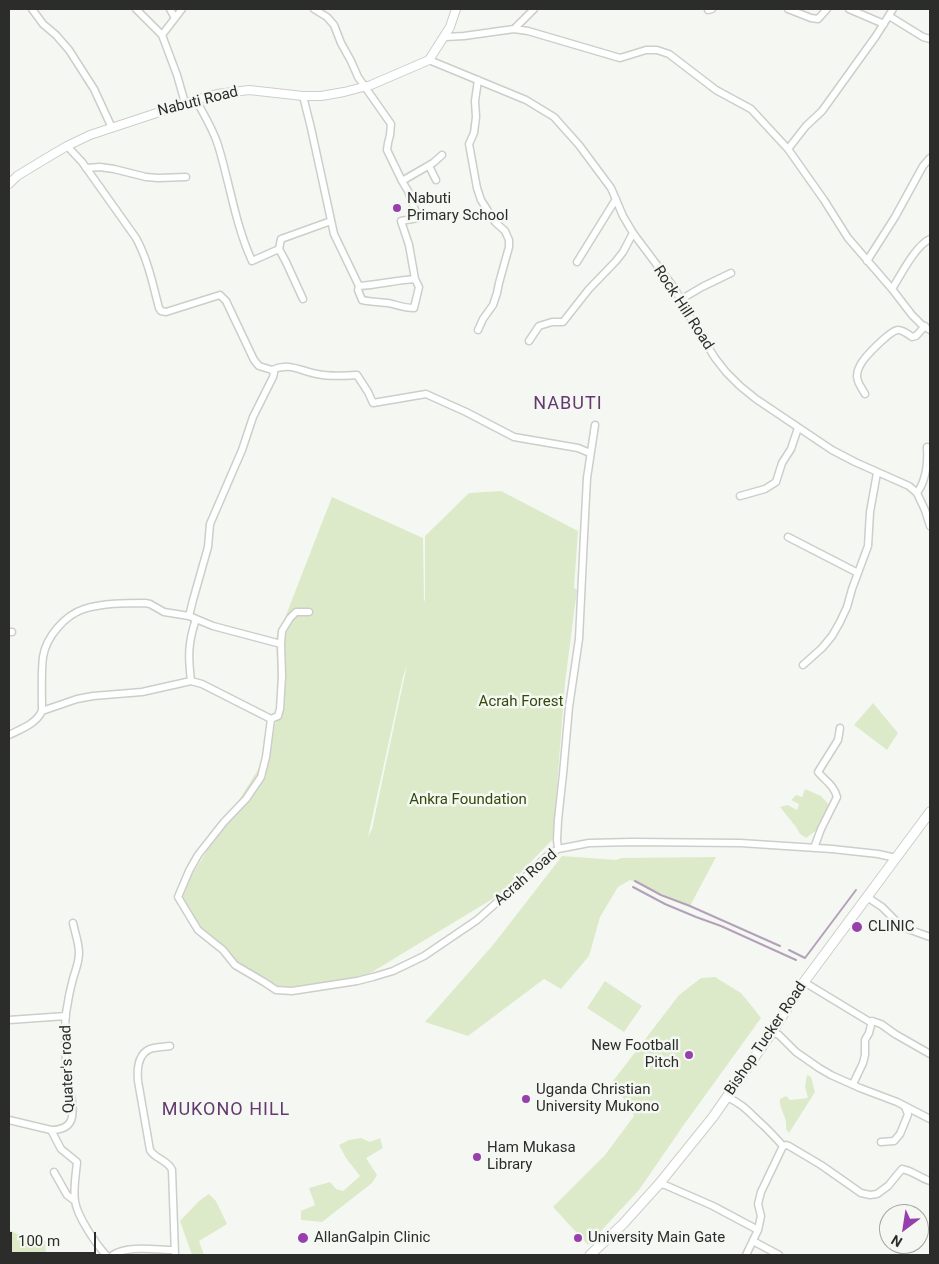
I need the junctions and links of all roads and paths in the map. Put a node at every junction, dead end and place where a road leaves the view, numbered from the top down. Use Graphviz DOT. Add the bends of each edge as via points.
graph roads {
  1 [pos="32,9"];
  2 [pos="136,9"];
  3 [pos="170,9"];
  4 [pos="182,9"];
  5 [pos="314,9"];
  6 [pos="456,9"];
  7 [pos="534,9"];
  8 [pos="788,9"];
  9 [pos="827,9"];
  10 [pos="848,9"];
  11 [pos="893,9"];
  12 [pos="889,16"];
  13 [pos="175,18"];
  14 [pos="884,24"];
  15 [pos="514,29"];
  16 [pos="162,35"];
  17 [pos="445,37"];
  18 [pos="930,39"];
  19 [pos="428,60"];
  20 [pos="478,80"];
  21 [pos="364,86"];
  22 [pos="303,96"];
  23 [pos="196,100"];
  24 [pos="185,103"];
  25 [pos="112,128"];
  26 [pos="67,146"];
  27 [pos="788,149"];
  28 [pos="442,155"];
  29 [pos="930,158"];
  30 [pos="429,166"];
  31 [pos="86,168"];
  32 [pos="186,177"];
  33 [pos="436,180"];
  34 [pos="402,181"];
  35 [pos="9,184"];
  36 [pos="616,199"];
  37 [pos="331,221"];
  38 [pos="633,233"];
  39 [pos="930,240"];
  40 [pos="279,249"];
  41 [pos="867,261"];
  42 [pos="577,262"];
  43 [pos="731,273"];
  44 [pos="415,279"];
  45 [pos="360,286"];
  46 [pos="892,289"];
  47 [pos="303,299"];
  48 [pos="680,300"];
  49 [pos="928,328"];
  50 [pos="478,330"];
  51 [pos="529,341"];
  52 [pos="272,370"];
  53 [pos="865,394"];
  54 [pos="595,426"];
  55 [pos="798,428"];
  56 [pos="927,447"];
  57 [pos="590,453"];
  58 [pos="877,473"];
  59 [pos="917,493"];
  60 [pos="740,496"];
  61 [pos="930,526"];
  62 [pos="788,537"];
  63 [pos="858,573"];
  64 [pos="309,612"];
  65 [pos="189,616"];
  66 [pos="196,619"];
  67 [pos="281,644"];
  68 [pos="803,665"];
  69 [pos="191,681"];
  70 [pos="42,711"];
  71 [pos="271,719"];
  72 [pos="840,728"];
  73 [pos="9,735"];
  74 [pos="930,812"];
  75 [pos="558,848"];
  76 [pos="814,848"];
  77 [pos="896,858"];
  78 [pos="867,897"];
  79 [pos="72,923"];
  80 [pos="930,937"];
  81 [pos="804,982"];
  82 [pos="66,1016"];
  83 [pos="9,1020"];
  84 [pos="872,1021"];
  85 [pos="772,1032"];
  86 [pos="170,1046"];
  87 [pos="930,1054"];
  88 [pos="853,1084"];
  89 [pos="727,1097"];
  90 [pos="905,1106"];
  91 [pos="9,1120"];
  92 [pos="930,1120"];
  93 [pos="51,1130"];
  94 [pos="881,1142"];
  95 [pos="783,1146"];
  96 [pos="54,1172"];
  97 [pos="930,1181"];
  98 [pos="659,1184"];
  99 [pos="75,1201"];
  100 [pos="758,1230"];
  101 [pos="753,1241"];
  102 [pos="174,1253"];
  103 [pos="106,1255"];
  104 [pos="112,1255"];
  105 [pos="592,1255"];
  106 [pos="746,1255"];
  107 [pos="779,1255"];
  1 -- 25 [label="street" via="69,50 94,89"];
  2 -- 16 [label="street"];
  3 -- 13 [label="street"];
  4 -- 13 [label="street"];
  5 -- 21 [label="street" via="334,25"];
  6 -- 17 [label="street"];
  7 -- 15 [label="street"];
  8 -- 9 [label="street" via="818,19"];
  10 -- 14 [label="street"];
  11 -- 12 [label="street"];
  12 -- 14 [label="street"];
  12 -- 18 [label="street"];
  13 -- 16 [label="street"];
  14 -- 27 [label="street" via="822,111"];
  15 -- 17 [label="street"];
  15 -- 27 [label="street" via="620,58 646,50 669,54 716,90 751,109"];
  16 -- 24 [label="street"];
  17 -- 19 [label="street"];
  19 -- 20 [label="street, Rock Hill Road"];
  19 -- 21 [label="street, Nabuti Road"];
  20 -- 36 [label="street, Rock Hill Road" via="526,100 554,117 579,144"];
  20 -- 50 [label="street" via="474,133 469,144 477,188 495,222 505,231 509,247 493,306"];
  21 -- 22 [label="street, Nabuti Road" via="321,96"];
  21 -- 34 [label="street" via="390,124 387,150"];
  22 -- 23 [label="street, Nabuti Road" via="249,90"];
  22 -- 37 [label="street"];
  23 -- 24 [label="street, Nabuti Road"];
  23 -- 40 [label="street" via="218,145 237,219 252,261"];
  24 -- 25 [label="street, Nabuti Road"];
  25 -- 26 [label="street, Nabuti Road"];
  26 -- 31 [label="street"];
  26 -- 35 [label="street, Nabuti Road"];
  27 -- 41 [label="street"];
  28 -- 30 [label="street"];
  29 -- 41 [label="street"];
  30 -- 33 [label="street"];
  30 -- 34 [label="street"];
  31 -- 32 [label="street" via="114,169 146,177"];
  31 -- 52 [label="street" via="141,248 158,308 166,312 220,296 226,301 254,360 259,366"];
  34 -- 44 [label="street" via="418,218 401,221"];
  36 -- 38 [label="street, Rock Hill Road"];
  36 -- 42 [label="street"];
  37 -- 40 [label="street" via="281,239"];
  37 -- 45 [label="street" via="334,234"];
  38 -- 48 [label="street, Rock Hill Road"];
  38 -- 51 [label="street" via="616,262 563,322 539,326"];
  39 -- 46 [label="street" via="917,251"];
  40 -- 47 [label="street"];
  41 -- 46 [label="street"];
  43 -- 48 [label="street"];
  44 -- 45 [label="street"];
  44 -- 45 [label="street" via="419,287 414,308 362,300 358,290"];
  46 -- 49 [label="street" via="912,315"];
  48 -- 55 [label="street, Rock Hill Road" via="726,372 756,400"];
  49 -- 53 [label="street" via="912,337 895,330 883,339 858,371 858,382"];
  52 -- 57 [label="street" via="286,366 317,374 356,375 372,403 426,394 514,437"];
  52 -- 65 [label="street" via="273,376 210,524 208,547"];
  54 -- 57 [label="street"];
  55 -- 58 [label="street, Rock Hill Road"];
  55 -- 60 [label="street" via="776,482 765,489"];
  56 -- 59 [label="street" via="923,485"];
  57 -- 75 [label="street" via="579,639 569,707"];
  58 -- 59 [label="street, Rock Hill Road" via="909,486"];
  58 -- 63 [label="street" via="868,546"];
  59 -- 61 [label="street"];
  62 -- 63 [label="street"];
  63 -- 68 [label="street" via="847,607 832,636"];
  64 -- 67 [label="street" via="296,612 290,618 282,631"];
  65 -- 66 [label="street"];
  65 -- 70 [label="street" via="164,612 142,603 100,606 76,612 56,629 46,646"];
  66 -- 67 [label="street"];
  66 -- 69 [label="street" via="189,644"];
  67 -- 71 [label="street" via="280,709 278,716"];
  69 -- 70 [label="street" via="142,692 76,699"];
  69 -- 71 [label="street"];
  70 -- 73 [label="street" via="31,724"];
  71 -- 75 [label="street, Acrah Road" via="261,777 198,855 178,897 198,930 235,965 276,990 292,991 357,981 393,971 424,956 477,920"];
  72 -- 76 [label="street" via="838,740 818,772 832,786 837,797"];
  74 -- 77 [label="main road, Bishop Tucker Road"];
  75 -- 76 [label="street, Acrah Road" via="632,842 740,843"];
  76 -- 77 [label="street, Acrah Road"];
  77 -- 78 [label="main road, Bishop Tucker Road"];
  78 -- 80 [label="street" via="905,928"];
  78 -- 81 [label="main road, Bishop Tucker Road"];
  79 -- 82 [label="street, Quater's road" via="79,954"];
  81 -- 84 [label="street"];
  81 -- 85 [label="main road, Bishop Tucker Road"];
  82 -- 83 [label="street"];
  82 -- 93 [label="street, Quater's road" via="66,1073 72,1118 65,1127"];
  84 -- 87 [label="street"];
  84 -- 88 [label="street" via="863,1063"];
  85 -- 88 [label="street" via="810,1063"];
  85 -- 89 [label="main road, Bishop Tucker Road"];
  86 -- 102 [label="street" via="145,1052 141,1057 138,1081 150,1150 172,1170"];
  88 -- 90 [label="street"];
  89 -- 95 [label="street" via="744,1107"];
  89 -- 98 [label="main road, Bishop Tucker Road"];
  90 -- 92 [label="street"];
  90 -- 94 [label="street" via="908,1114 900,1134 894,1141"];
  91 -- 93 [label="street, Quater's road"];
  93 -- 99 [label="street" via="61,1149 77,1162"];
  95 -- 97 [label="street" via="795,1150 870,1196 888,1186 902,1169"];
  95 -- 100 [label="street" via="761,1192"];
  96 -- 99 [label="street"];
  98 -- 100 [label="street" via="713,1206"];
  98 -- 105 [label="main road, Bishop Tucker Road"];
  99 -- 103 [label="street" via="82,1220"];
  100 -- 101 [label="street"];
  101 -- 106 [label="street"];
  101 -- 107 [label="street"];
  102 -- 104 [label="street" via="144,1249"];
}
